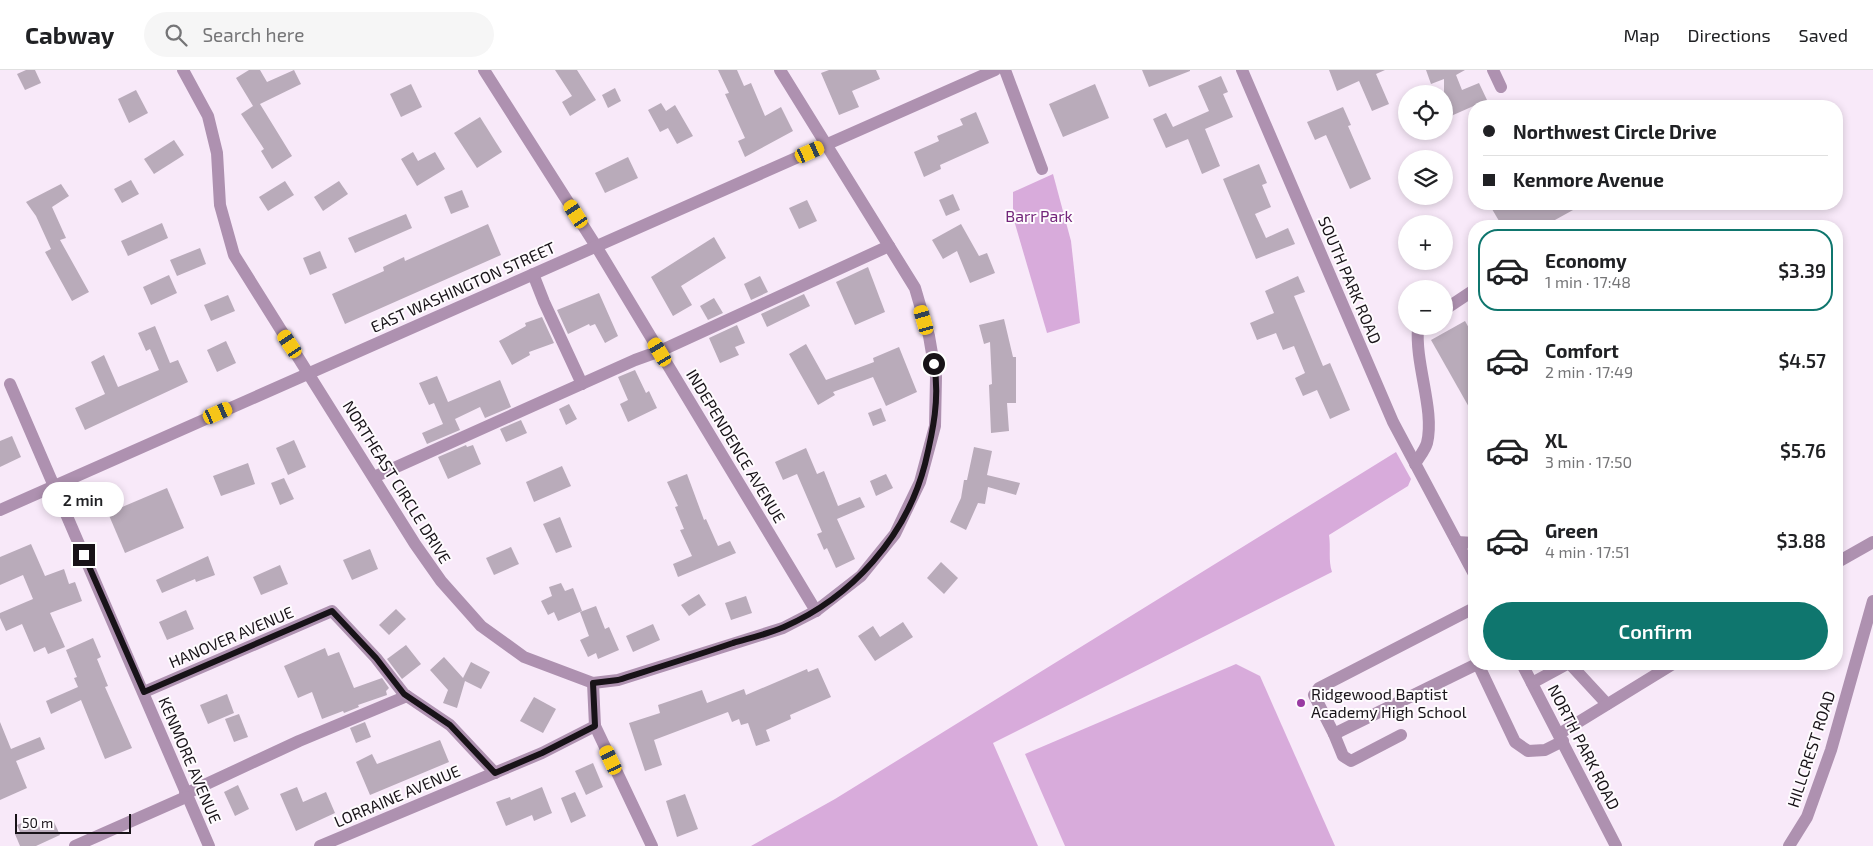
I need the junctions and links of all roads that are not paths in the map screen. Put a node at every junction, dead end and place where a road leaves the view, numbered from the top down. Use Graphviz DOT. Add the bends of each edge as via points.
graph roads {
  1 [pos="183,70"];
  2 [pos="484,70"];
  3 [pos="780,70"];
  4 [pos="995,70"];
  5 [pos="1005,70"];
  6 [pos="1242,70"];
  7 [pos="1493,70"];
  8 [pos="1501,87"];
  9 [pos="828,144"];
  10 [pos="1042,169"];
  11 [pos="596,246"];
  12 [pos="889,246"];
  13 [pos="534,274"];
  14 [pos="1468,294"];
  15 [pos="1453,304"];
  16 [pos="1417,335"];
  17 [pos="660,352"];
  18 [pos="310,373"];
  19 [pos="10,384"];
  20 [pos="582,384"];
  21 [pos="1415,464"];
  22 [pos="374,477"];
  23 [pos="54,486"];
  24 [pos="0,510"];
  25 [pos="1457,542"];
  26 [pos="1873,542"];
  27 [pos="1468,543"];
  28 [pos="1843,559"];
  29 [pos="1468,563"];
  30 [pos="1873,601"];
  31 [pos="816,611"];
  32 [pos="1468,611"];
  33 [pos="1468,668"];
  34 [pos="1480,670"];
  35 [pos="1525,670"];
  36 [pos="1557,670"];
  37 [pos="1575,670"];
  38 [pos="1662,670"];
  39 [pos="593,683"];
  40 [pos="1532,683"];
  41 [pos="144,692"];
  42 [pos="407,696"];
  43 [pos="1607,704"];
  44 [pos="595,726"];
  45 [pos="1334,734"];
  46 [pos="1401,735"];
  47 [pos="1561,737"];
  48 [pos="495,773"];
  49 [pos="186,796"];
  50 [pos="75,846"];
  51 [pos="209,846"];
  52 [pos="320,846"];
  53 [pos="652,846"];
  54 [pos="1616,846"];
  55 [pos="1789,846"];
  1 -- 18 [label="street, NORTHEAST CIRCLE DRIVE" via="208,116 217,153 220,205 234,255"];
  2 -- 11 [label="street, INDEPENDENCE AVENUE"];
  3 -- 9 [label="street, NORTHEAST CIRCLE DRIVE"];
  4 -- 9 [label="street, EAST WASHINGTON STREET"];
  5 -- 10 [label="street"];
  6 -- 21 [label="street, SOUTH PARK ROAD" via="1393,422"];
  7 -- 8 [label="street"];
  9 -- 11 [label="street, EAST WASHINGTON STREET"];
  9 -- 12 [label="street, NORTHEAST CIRCLE DRIVE"];
  11 -- 13 [label="street, EAST WASHINGTON STREET"];
  11 -- 17 [label="street, INDEPENDENCE AVENUE"];
  12 -- 17 [label="street"];
  12 -- 31 [label="street, NORTHEAST CIRCLE DRIVE" via="915,288 928,336 936,377 935,426 920,482 895,534 861,576"];
  13 -- 18 [label="street, EAST WASHINGTON STREET"];
  13 -- 20 [label="street"];
  14 -- 15 [label="street"];
  16 -- 21 [label="street" via="1416,346 1429,422 1426,444"];
  17 -- 20 [label="street"];
  17 -- 31 [label="street, INDEPENDENCE AVENUE"];
  18 -- 22 [label="street, NORTHEAST CIRCLE DRIVE"];
  18 -- 23 [label="street, EAST WASHINGTON STREET"];
  19 -- 23 [label="street, KENMORE AVENUE"];
  20 -- 22 [label="street"];
  21 -- 25 [label="street, SOUTH PARK ROAD"];
  22 -- 39 [label="street, NORTHEAST CIRCLE DRIVE" via="414,544 441,581 481,626 524,657"];
  23 -- 24 [label="street, EAST WASHINGTON STREET"];
  23 -- 41 [label="street, KENMORE AVENUE"];
  25 -- 27 [label="street"];
  25 -- 29 [label="street"];
  26 -- 28 [label="street"];
  30 -- 55 [label="street, HILLCREST ROAD" via="1831,750 1807,817"];
  31 -- 39 [label="street, NORTHEAST CIRCLE DRIVE" via="783,628 618,680"];
  32 -- 45 [label="street" via="1319,688 1314,695"];
  33 -- 45 [label="street"];
  34 -- 47 [label="street" via="1515,742 1528,752 1545,750"];
  35 -- 40 [label="street, NORTH PARK ROAD"];
  36 -- 40 [label="street"];
  37 -- 43 [label="street"];
  38 -- 43 [label="street"];
  39 -- 44 [label="street"];
  40 -- 47 [label="street, NORTH PARK ROAD"];
  41 -- 42 [label="street, HANOVER AVENUE" via="332,611"];
  41 -- 49 [label="street, KENMORE AVENUE"];
  42 -- 48 [label="street" via="450,725"];
  42 -- 49 [label="street" via="300,741"];
  43 -- 47 [label="street"];
  44 -- 48 [label="street, LORRAINE AVENUE"];
  44 -- 53 [label="street"];
  45 -- 46 [label="street" via="1343,756 1351,761"];
  47 -- 54 [label="street, NORTH PARK ROAD"];
  48 -- 52 [label="street, LORRAINE AVENUE"];
  49 -- 50 [label="street"];
  49 -- 51 [label="street, KENMORE AVENUE"];
}
